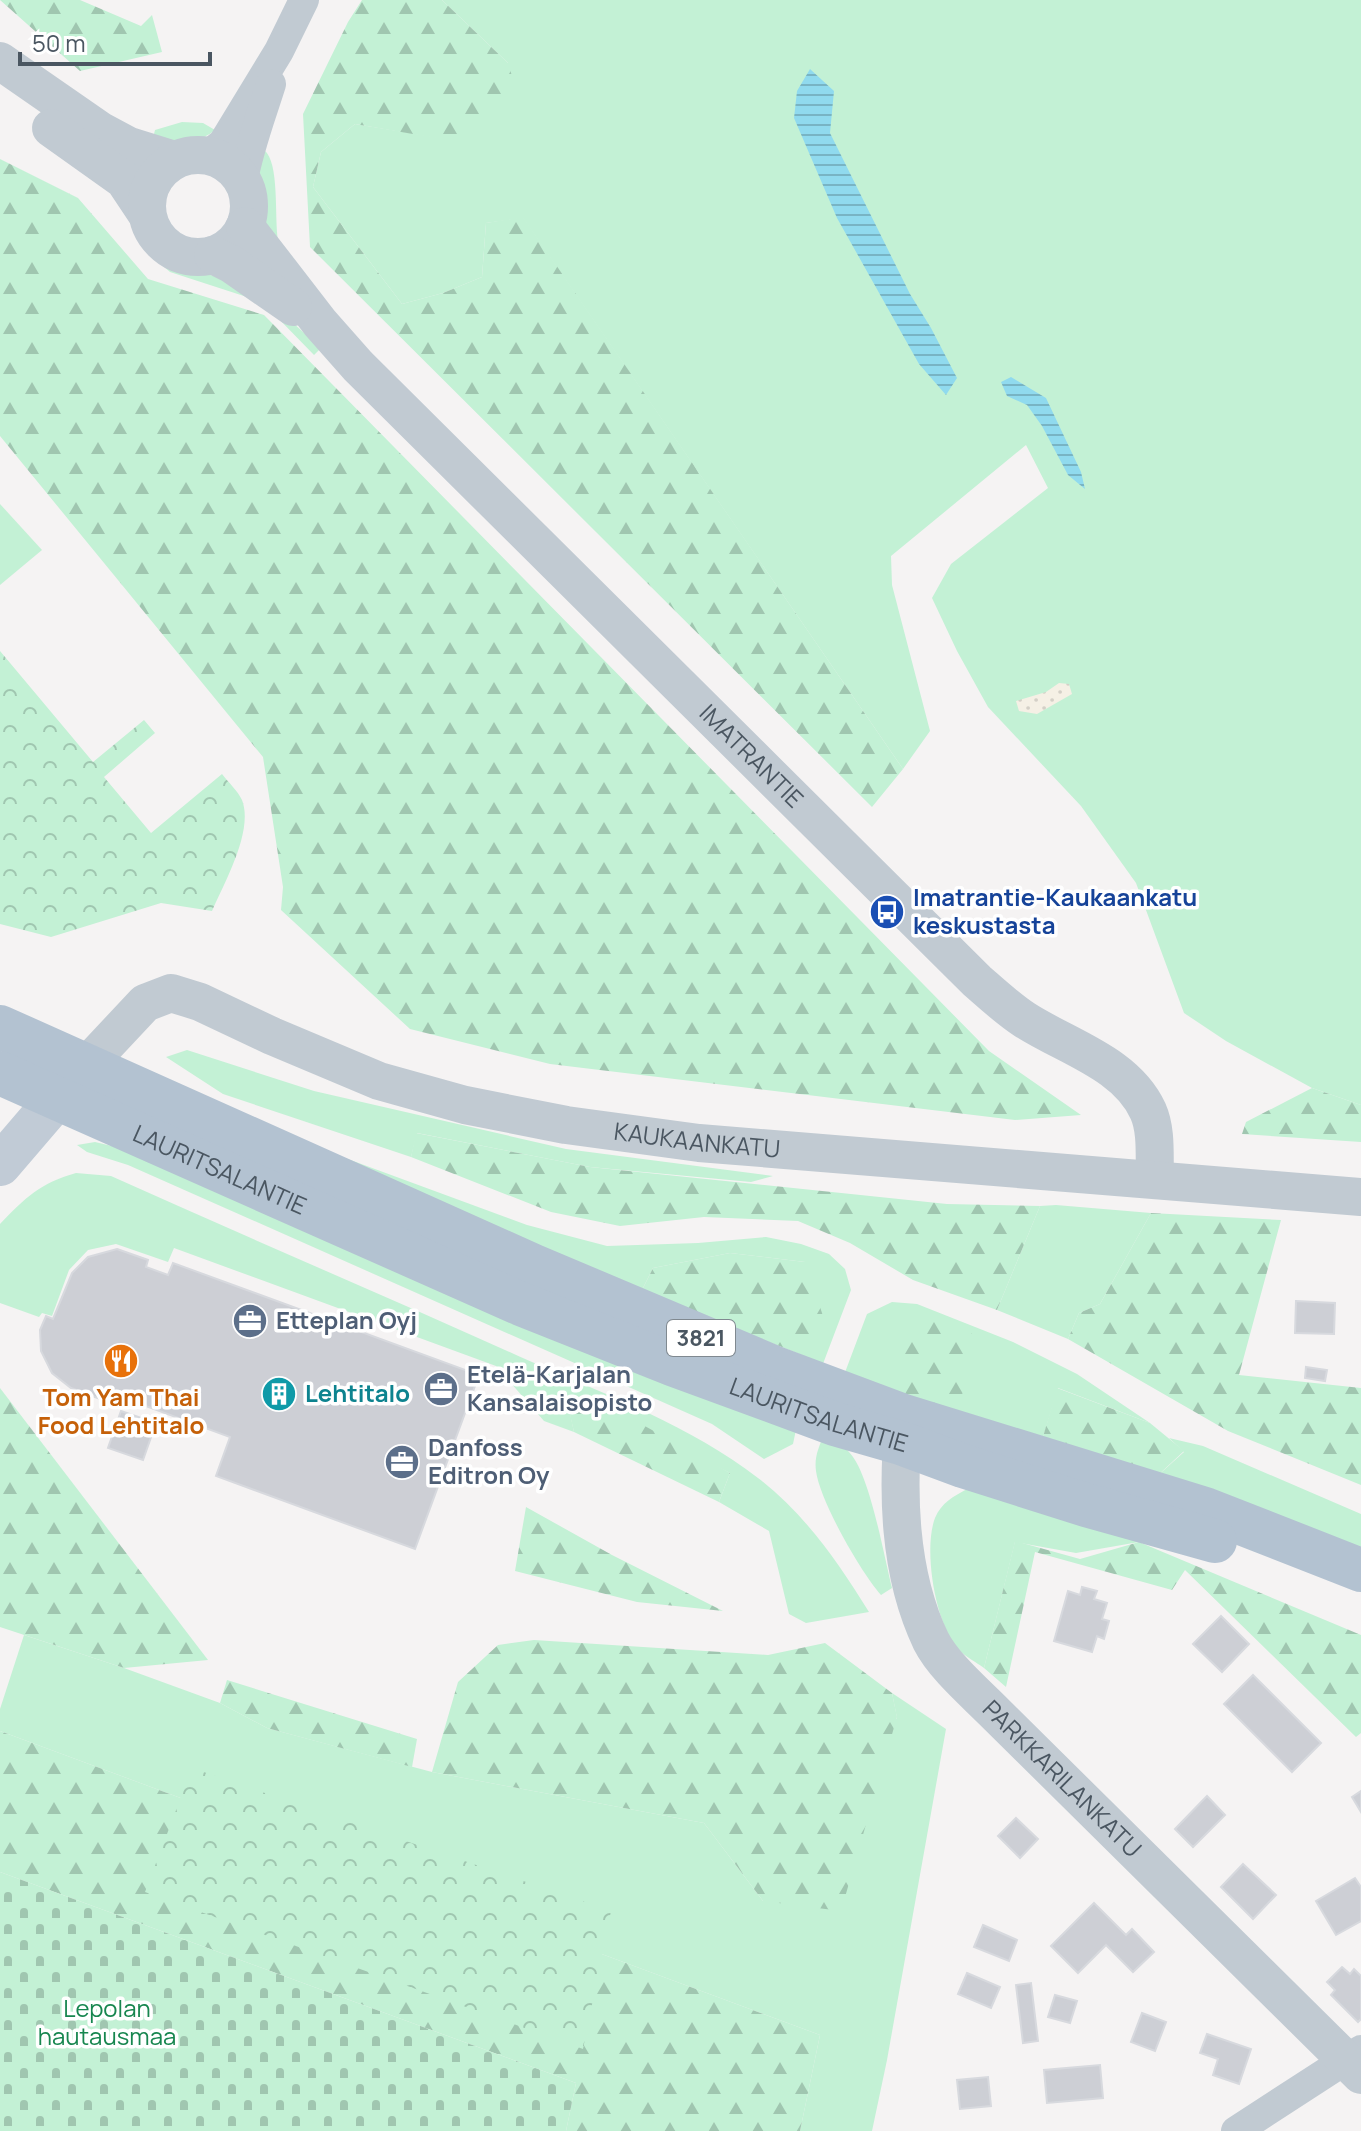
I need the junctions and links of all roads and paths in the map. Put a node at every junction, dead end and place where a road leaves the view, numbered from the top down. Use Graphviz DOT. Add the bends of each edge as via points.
graph roads {
  1 [pos="304,0"];
  2 [pos="279,51"];
  3 [pos="0,61"];
  4 [pos="0,92"];
  5 [pos="191,157"];
  6 [pos="243,180"];
  7 [pos="146,213"];
  8 [pos="245,226"];
  9 [pos="213,255"];
  10 [pos="325,329"];
  11 [pos="0,1027"];
  12 [pos="85,1067"];
  13 [pos="0,1073"];
  14 [pos="55,1099"];
  15 [pos="0,1165"];
  16 [pos="1155,1178"];
  17 [pos="1361,1197"];
  18 [pos="902,1430"];
  19 [pos="1348,1566"];
  20 [pos="1356,2062"];
  21 [pos="1236,2131"];
  1 -- 2 [label="street"];
  2 -- 5 [label="street" via="223,143"];
  2 -- 6 [label="street"];
  3 -- 5 [label="street" via="129,146"];
  4 -- 7 [label="street" via="124,180"];
  5 -- 6 [label="street" via="230,166"];
  5 -- 7 [label="street" via="161,169 151,182"];
  6 -- 8 [label="street" via="249,203"];
  7 -- 9 [label="street" via="150,228 170,250 198,258"];
  8 -- 9 [label="street" via="238,239"];
  8 -- 10 [label="street, IMATRANTIE"];
  9 -- 10 [label="street, IMATRANTIE"];
  10 -- 16 [label="street, IMATRANTIE" via="977,981 1025,1020 1113,1070 1133,1088 1153,1127"];
  11 -- 12 [label="main road, 3821"];
  12 -- 14 [label="main road"];
  12 -- 16 [label="street, KAUKAANKATU" via="145,1003 171,993 379,1081 566,1125 699,1143"];
  12 -- 18 [label="main road, LAURITSALANTIE / 3821"];
  13 -- 14 [label="main road, 3821"];
  14 -- 15 [label="main road"];
  14 -- 18 [label="main road, LAURITSALANTIE / 3821" via="521,1304 672,1364 835,1424"];
  16 -- 17 [label="street, KAUKAANKATU"];
  18 -- 19 [label="main road, LAURITSALANTIE / 3821" via="1205,1509"];
  18 -- 20 [label="street, PARKKARILANKATU" via="901,1517 911,1584 932,1643 992,1710"];
  20 -- 21 [label="street"];
}
